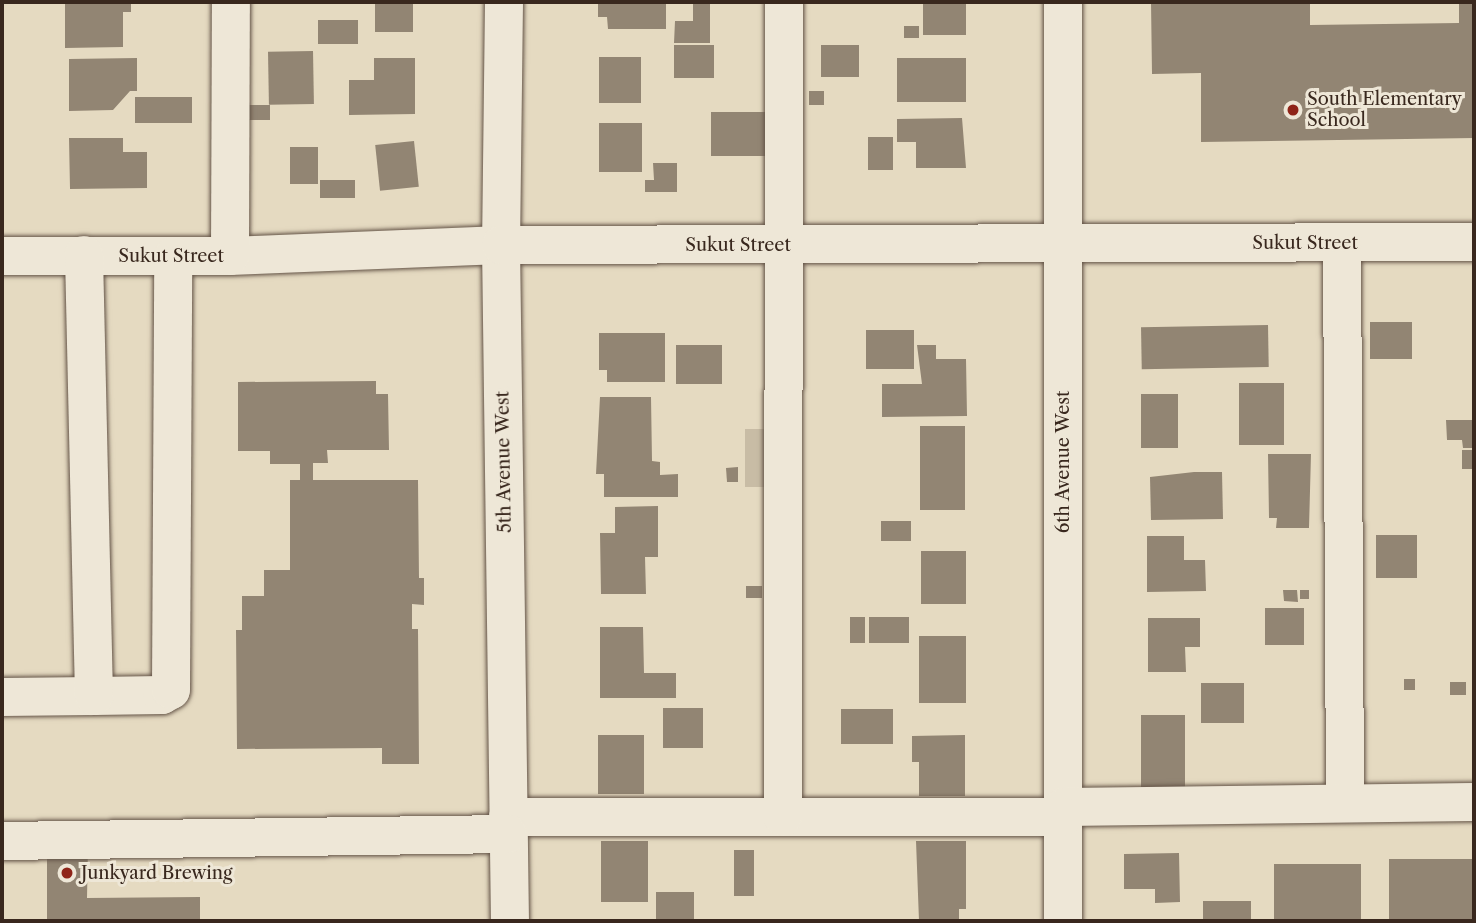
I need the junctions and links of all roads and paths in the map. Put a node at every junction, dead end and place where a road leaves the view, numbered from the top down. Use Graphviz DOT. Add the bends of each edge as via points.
graph roads {
  1 [pos="231,2"];
  2 [pos="503,2"];
  3 [pos="784,2"];
  4 [pos="1063,2"];
  5 [pos="1474,242"];
  6 [pos="1342,243"];
  7 [pos="501,245"];
  8 [pos="783,245"];
  9 [pos="1063,245"];
  10 [pos="84,255"];
  11 [pos="2,256"];
  12 [pos="173,256"];
  13 [pos="230,256"];
  14 [pos="94,696"];
  15 [pos="2,697"];
  16 [pos="1474,802"];
  17 [pos="1345,803"];
  18 [pos="1063,812"];
  19 [pos="783,817"];
  20 [pos="508,826"];
  21 [pos="2,841"];
  22 [pos="510,921"];
  23 [pos="1063,921"];
  1 -- 13 [label="street"];
  2 -- 7 [label="street, 5th Avenue West"];
  3 -- 8 [label="street"];
  4 -- 9 [label="street, 6th Avenue West"];
  5 -- 6 [label="street, Sukut Street"];
  6 -- 9 [label="street, Sukut Street"];
  6 -- 17 [label="street"];
  7 -- 8 [label="street, Sukut Street"];
  7 -- 13 [label="street, Sukut Street"];
  7 -- 20 [label="street, 5th Avenue West"];
  8 -- 9 [label="street, Sukut Street"];
  8 -- 19 [label="street"];
  9 -- 18 [label="street, 6th Avenue West"];
  10 -- 11 [label="street, Sukut Street"];
  10 -- 12 [label="street, Sukut Street"];
  10 -- 14 [label="street"];
  12 -- 13 [label="street, Sukut Street"];
  12 -- 14 [label="street" via="171,690 162,695"];
  14 -- 15 [label="street"];
  16 -- 17 [label="street"];
  17 -- 18 [label="street"];
  18 -- 19 [label="street"];
  18 -- 23 [label="street, 6th Avenue West"];
  19 -- 20 [label="street"];
  20 -- 21 [label="street"];
  20 -- 22 [label="street, 5th Avenue West"];
}
